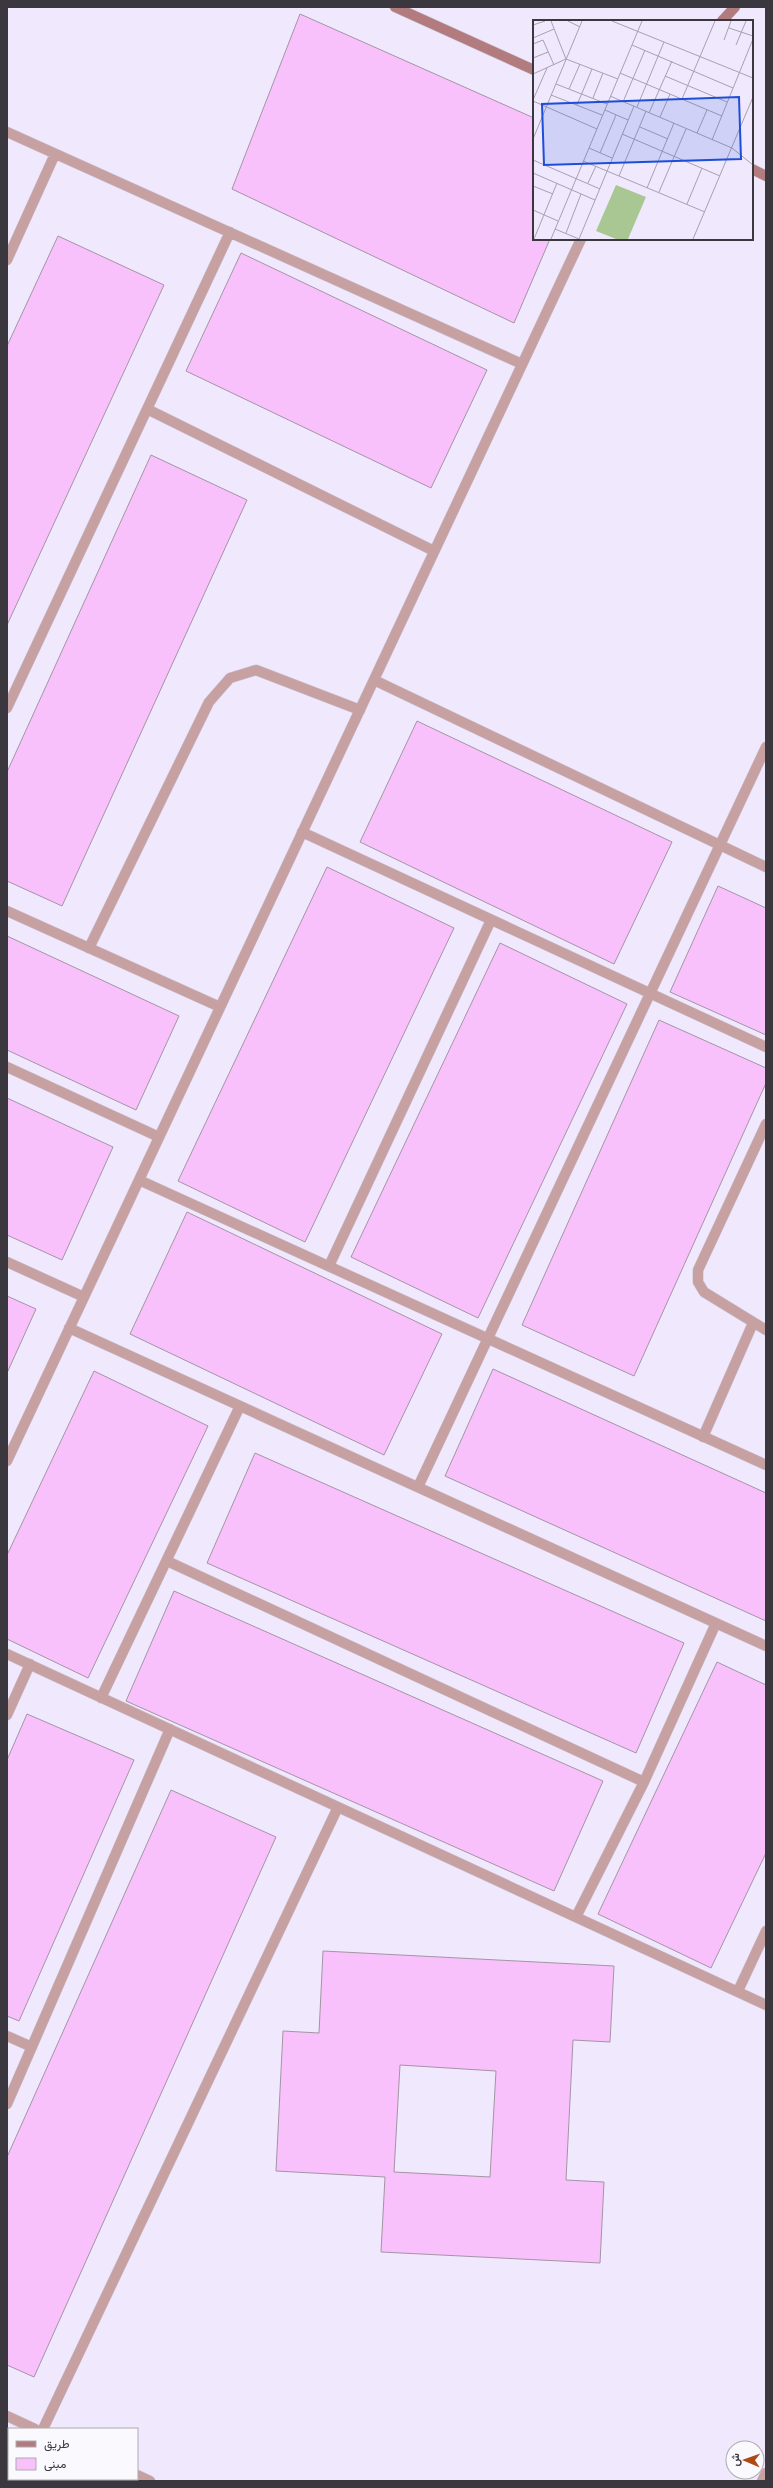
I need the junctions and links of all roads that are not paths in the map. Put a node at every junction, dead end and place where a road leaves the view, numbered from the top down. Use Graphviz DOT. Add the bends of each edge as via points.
graph roads {
  1 [pos="395,7"];
  2 [pos="735,7"];
  3 [pos="723,20"];
  4 [pos="533,70"];
  5 [pos="7,132"];
  6 [pos="55,154"];
  7 [pos="753,170"];
  8 [pos="766,176"];
  9 [pos="230,232"];
  10 [pos="581,240"];
  11 [pos="7,260"];
  12 [pos="522,364"];
  13 [pos="147,409"];
  14 [pos="434,551"];
  15 [pos="374,680"];
  16 [pos="7,708"];
  17 [pos="360,710"];
  18 [pos="766,748"];
  19 [pos="302,832"];
  20 [pos="720,845"];
  21 [pos="766,867"];
  22 [pos="7,911"];
  23 [pos="491,920"];
  24 [pos="89,948"];
  25 [pos="650,993"];
  26 [pos="220,1007"];
  27 [pos="766,1047"];
  28 [pos="7,1067"];
  29 [pos="766,1124"];
  30 [pos="159,1137"];
  31 [pos="139,1180"];
  32 [pos="7,1262"];
  33 [pos="329,1266"];
  34 [pos="84,1297"];
  35 [pos="752,1322"];
  36 [pos="69,1328"];
  37 [pos="766,1330"];
  38 [pos="488,1339"];
  39 [pos="240,1406"];
  40 [pos="703,1437"];
  41 [pos="7,1461"];
  42 [pos="766,1465"];
  43 [pos="418,1487"];
  44 [pos="167,1561"];
  45 [pos="716,1623"];
  46 [pos="766,1646"];
  47 [pos="7,1654"];
  48 [pos="30,1664"];
  49 [pos="101,1698"];
  50 [pos="7,1715"];
  51 [pos="170,1729"];
  52 [pos="644,1782"];
  53 [pos="338,1807"];
  54 [pos="576,1917"];
  55 [pos="766,1931"];
  56 [pos="738,1992"];
  57 [pos="766,2005"];
  58 [pos="7,2036"];
  59 [pos="32,2047"];
  60 [pos="7,2104"];
  61 [pos="7,2416"];
  62 [pos="33,2428"];
  63 [pos="43,2428"];
  64 [pos="766,2473"];
  65 [pos="138,2475"];
  66 [pos="150,2481"];
  67 [pos="762,2481"];
  1 -- 4 [label="street"];
  2 -- 3 [label="street"];
  5 -- 6 [label="street"];
  6 -- 9 [label="street"];
  6 -- 11 [label="street"];
  7 -- 8 [label="street"];
  9 -- 12 [label="street"];
  9 -- 13 [label="street"];
  10 -- 12 [label="street"];
  12 -- 14 [label="street"];
  13 -- 14 [label="street"];
  13 -- 16 [label="street"];
  14 -- 15 [label="street"];
  15 -- 17 [label="street"];
  15 -- 20 [label="street"];
  17 -- 19 [label="street"];
  17 -- 24 [label="street" via="256,670 230,678 209,702"];
  18 -- 20 [label="street"];
  19 -- 23 [label="street"];
  19 -- 26 [label="street"];
  20 -- 21 [label="street"];
  20 -- 25 [label="street"];
  22 -- 24 [label="street"];
  23 -- 25 [label="street"];
  23 -- 33 [label="street"];
  24 -- 26 [label="street"];
  25 -- 27 [label="street"];
  25 -- 38 [label="street"];
  26 -- 30 [label="street"];
  28 -- 30 [label="street"];
  29 -- 35 [label="street" via="698,1270 698,1282 704,1292"];
  30 -- 31 [label="street"];
  31 -- 33 [label="street"];
  31 -- 34 [label="street"];
  32 -- 34 [label="street"];
  33 -- 38 [label="street"];
  34 -- 36 [label="street"];
  35 -- 37 [label="street"];
  35 -- 40 [label="street"];
  36 -- 39 [label="street"];
  36 -- 41 [label="street"];
  38 -- 40 [label="street"];
  38 -- 43 [label="street"];
  39 -- 43 [label="street"];
  39 -- 44 [label="street"];
  40 -- 42 [label="street"];
  43 -- 45 [label="street"];
  44 -- 49 [label="street"];
  44 -- 52 [label="street"];
  45 -- 46 [label="street"];
  45 -- 52 [label="street"];
  47 -- 48 [label="street"];
  48 -- 49 [label="street"];
  48 -- 50 [label="street"];
  49 -- 51 [label="street"];
  51 -- 53 [label="street"];
  51 -- 59 [label="street"];
  52 -- 54 [label="street"];
  53 -- 54 [label="street"];
  53 -- 63 [label="street"];
  54 -- 56 [label="street"];
  55 -- 56 [label="street"];
  56 -- 57 [label="street"];
  58 -- 59 [label="street"];
  59 -- 60 [label="street"];
  61 -- 62 [label="street"];
  64 -- 67 [label="street"];
  65 -- 66 [label="street"];
}
